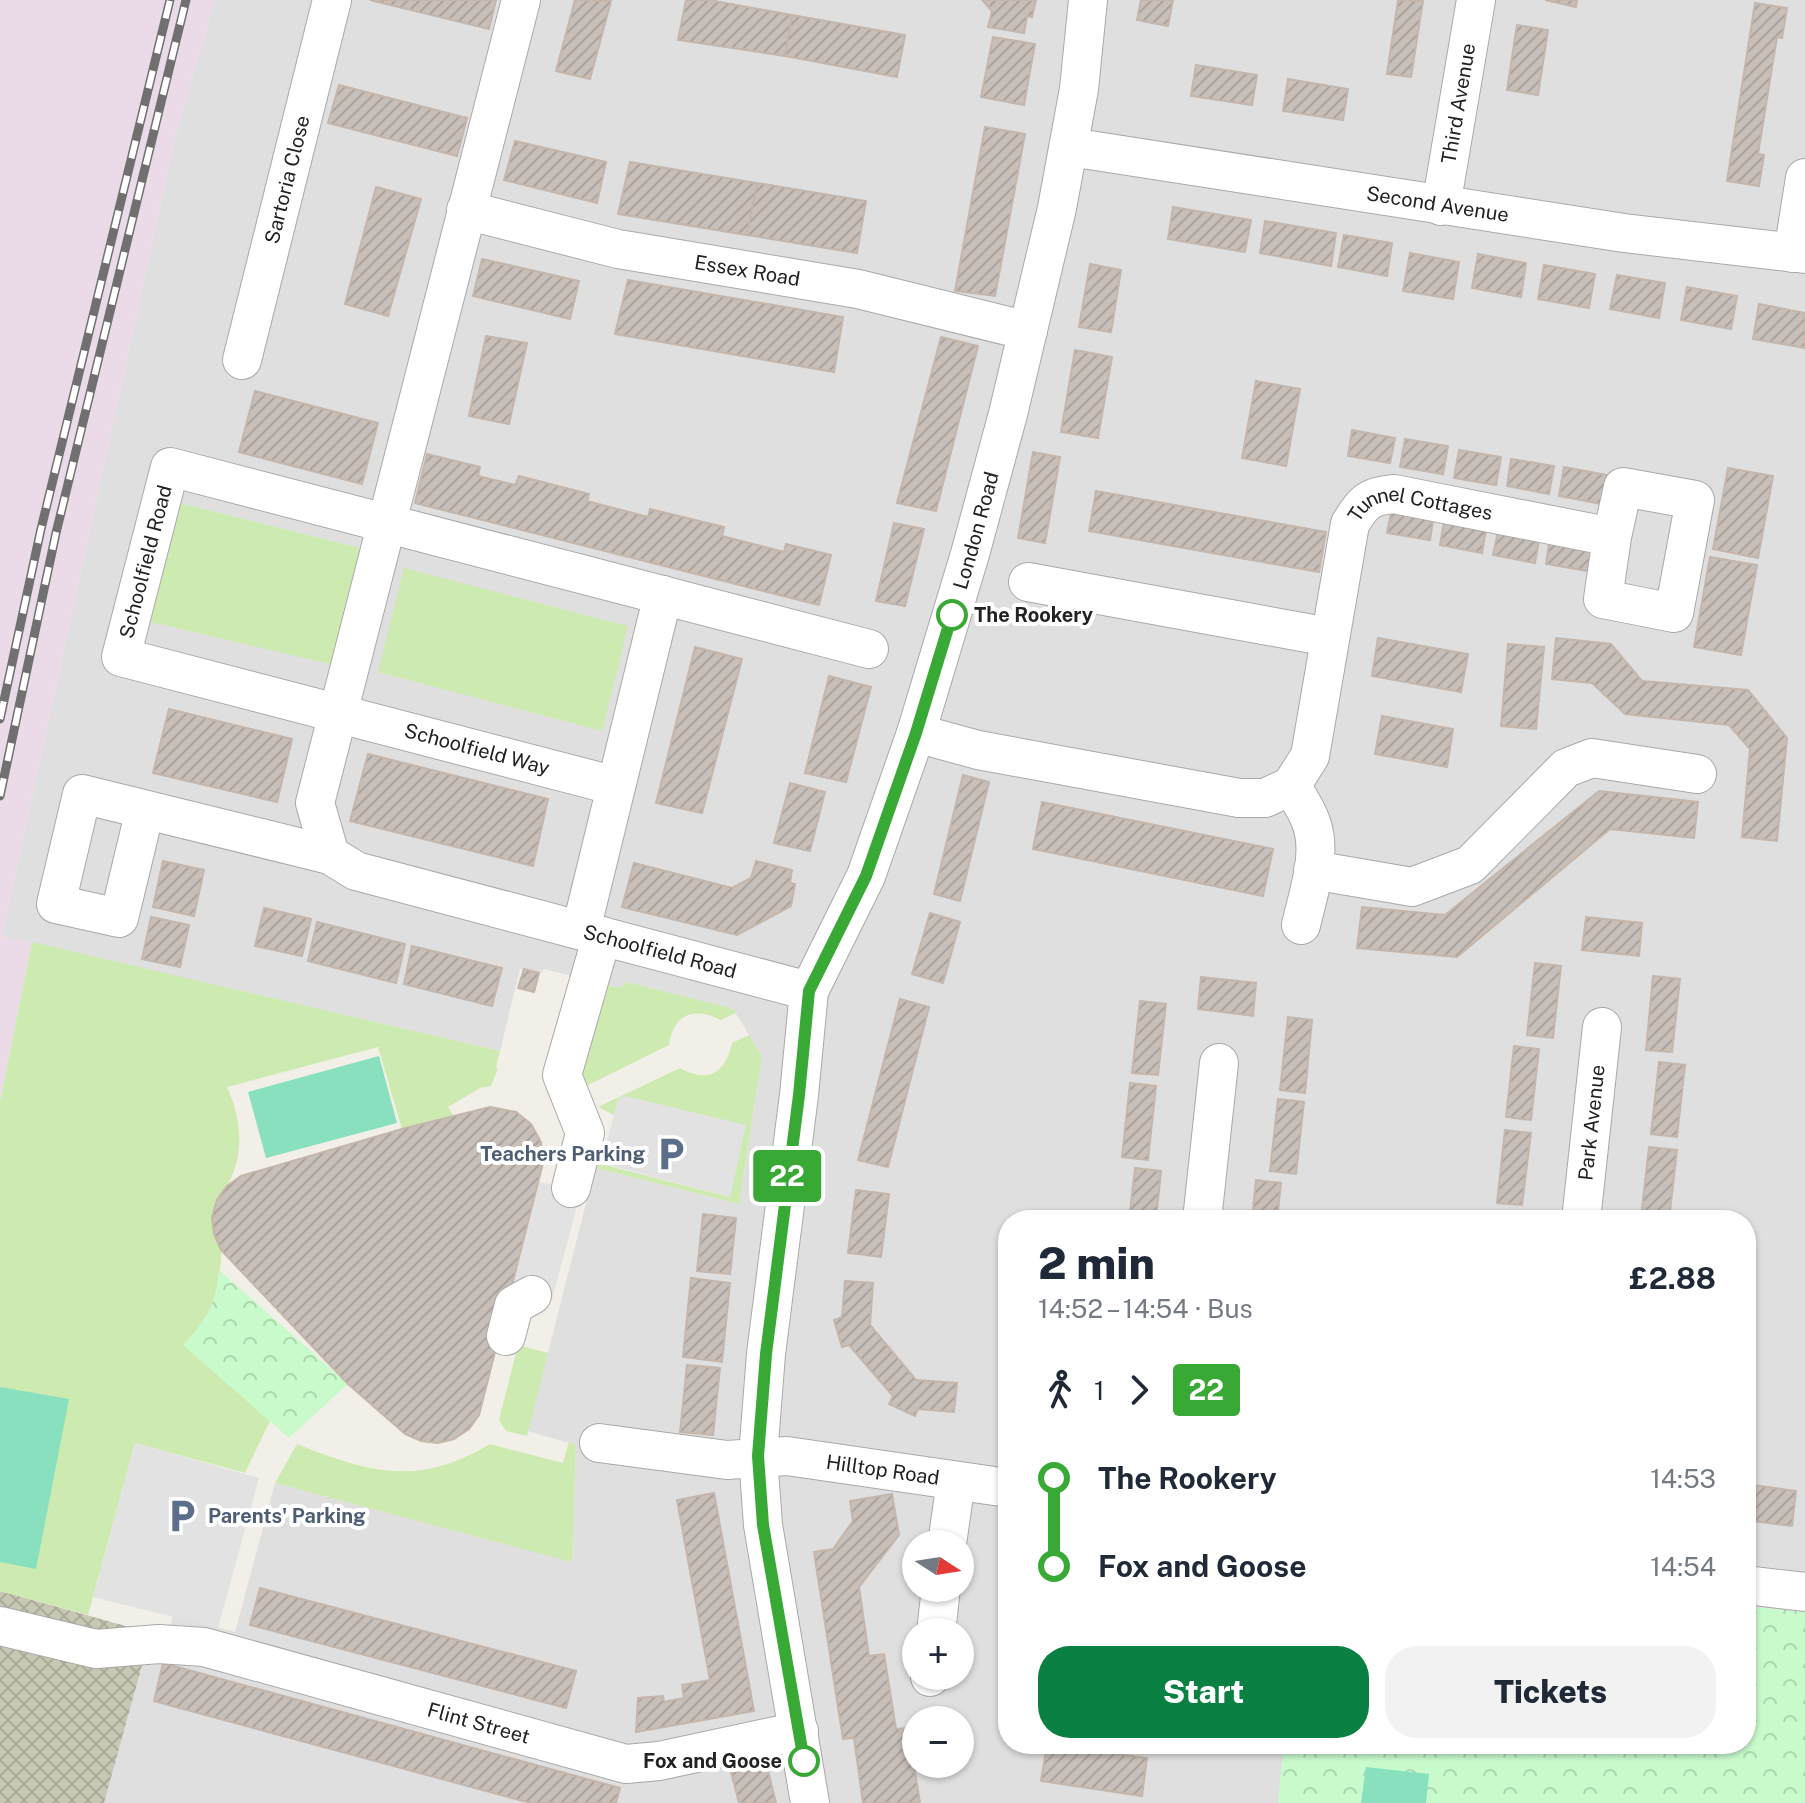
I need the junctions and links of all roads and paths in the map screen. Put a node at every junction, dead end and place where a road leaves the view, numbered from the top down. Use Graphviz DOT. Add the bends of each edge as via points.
graph roads {
  1 [pos="332,0"];
  2 [pos="521,0"];
  3 [pos="1088,0"];
  4 [pos="1476,0"];
  5 [pos="1070,147"];
  6 [pos="1805,178"];
  7 [pos="1441,206"];
  8 [pos="466,210"];
  9 [pos="1799,254"];
  10 [pos="1028,331"];
  11 [pos="242,360"];
  12 [pos="387,523"];
  13 [pos="1612,537"];
  14 [pos="1028,582"];
  15 [pos="663,595"];
  16 [pos="1329,637"];
  17 [pos="869,649"];
  18 [pos="337,712"];
  19 [pos="916,733"];
  20 [pos="1697,774"];
  21 [pos="616,786"];
  22 [pos="1291,786"];
  23 [pos="145,810"];
  24 [pos="330,855"];
  25 [pos="1313,870"];
  26 [pos="1301,925"];
  27 [pos="592,933"];
  28 [pos="809,991"];
  29 [pos="1602,1027"];
  30 [pos="1219,1063"];
  31 [pos="571,1188"];
  32 [pos="1203,1210"];
  33 [pos="1582,1210"];
  34 [pos="532,1295"];
  35 [pos="506,1336"];
  36 [pos="599,1443"];
  37 [pos="758,1456"];
  38 [pos="956,1481"];
  39 [pos="998,1487"];
  40 [pos="949,1530"];
  41 [pos="1756,1586"];
  42 [pos="1805,1592"];
  43 [pos="0,1626"];
  44 [pos="799,1731"];
  45 [pos="810,1803"];
  1 -- 11 [label="street, Sartoria Close"];
  2 -- 8 [label="street"];
  3 -- 5 [label="street, London Road"];
  4 -- 7 [label="street, Third Avenue"];
  5 -- 7 [label="street, Second Avenue"];
  5 -- 10 [label="street, London Road"];
  6 -- 9 [label="street"];
  7 -- 9 [label="street, Second Avenue"];
  8 -- 10 [label="street, Essex Road" via="618,249 858,289"];
  8 -- 12 [label="street"];
  10 -- 19 [label="street, London Road"];
  12 -- 15 [label="street"];
  12 -- 18 [label="street"];
  12 -- 18 [label="street, Schoolfield Road" via="170,467 121,657"];
  13 -- 16 [label="street, Tunnel Cottages" via="1394,494 1374,496 1350,524"];
  14 -- 16 [label="street"];
  15 -- 17 [label="street"];
  15 -- 21 [label="street"];
  16 -- 22 [label="street, Tunnel Cottages" via="1310,756"];
  18 -- 21 [label="street, Schoolfield Way"];
  18 -- 24 [label="street" via="315,803"];
  19 -- 22 [label="street" via="978,750 1239,798 1265,798"];
  19 -- 28 [label="street, London Road" via="866,876"];
  20 -- 25 [label="street" via="1592,758 1566,768 1470,865 1412,887"];
  21 -- 27 [label="street"];
  22 -- 25 [label="street" via="1312,825"];
  23 -- 24 [label="street, Schoolfield Road"];
  24 -- 27 [label="street, Schoolfield Road" via="356,871"];
  25 -- 26 [label="street"];
  27 -- 28 [label="street, Schoolfield Road"];
  27 -- 31 [label="street" via="562,1075 598,1131"];
  28 -- 37 [label="street, London Road"];
  29 -- 33 [label="street, Park Avenue"];
  30 -- 32 [label="street"];
  34 -- 35 [label="street" via="514,1305"];
  36 -- 37 [label="street, Hilltop Road" via="727,1460"];
  37 -- 38 [label="street, Hilltop Road"];
  37 -- 44 [label="street, London Road" via="763,1525"];
  38 -- 39 [label="street, Hilltop Road"];
  38 -- 40 [label="street"];
  41 -- 42 [label="street"];
  43 -- 44 [label="street, Flint Street" via="96,1649 207,1636 626,1764"];
  44 -- 45 [label="street, London Road"];
}
